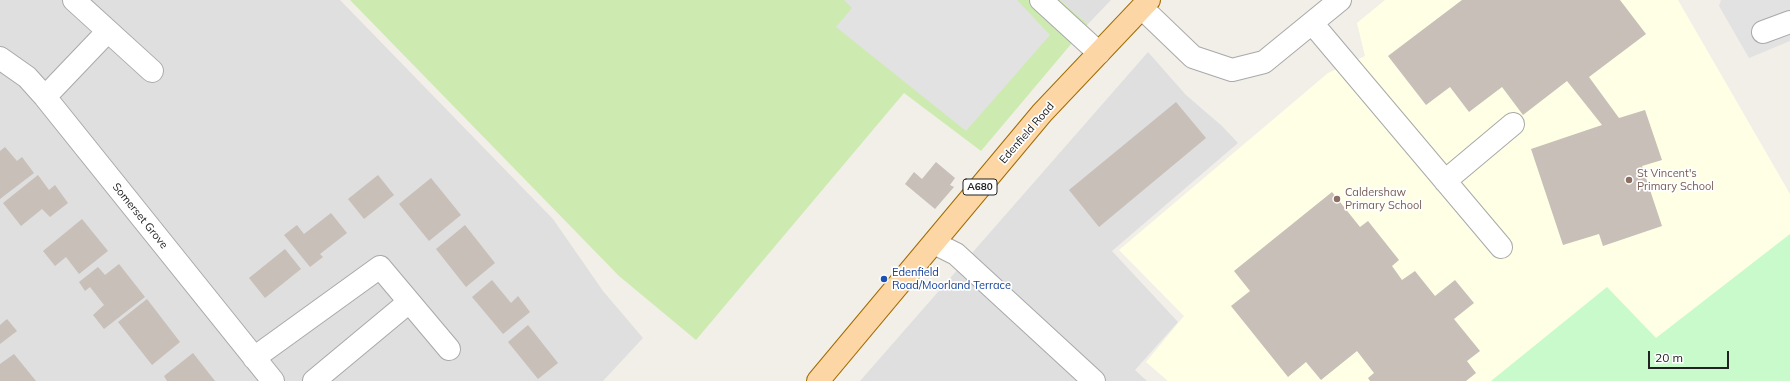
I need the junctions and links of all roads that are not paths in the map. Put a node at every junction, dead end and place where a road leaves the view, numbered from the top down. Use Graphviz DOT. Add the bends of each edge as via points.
graph roads {
  1 [pos="74,0"];
  2 [pos="1041,0"];
  3 [pos="1340,0"];
  4 [pos="1146,4"];
  5 [pos="1790,22"];
  6 [pos="1312,23"];
  7 [pos="108,31"];
  8 [pos="1763,32"];
  9 [pos="1099,53"];
  10 [pos="0,58"];
  11 [pos="152,71"];
  12 [pos="45,97"];
  13 [pos="1513,124"];
  14 [pos="1445,181"];
  15 [pos="934,243"];
  16 [pos="1501,247"];
  17 [pos="410,302"];
  18 [pos="449,349"];
  19 [pos="254,358"];
  20 [pos="273,381"];
  21 [pos="314,381"];
  22 [pos="818,381"];
  23 [pos="1094,381"];
  1 -- 7 [label="street"];
  2 -- 9 [label="street"];
  3 -- 6 [label="street"];
  4 -- 6 [label="street" via="1193,58 1232,70 1264,62"];
  4 -- 9 [label="main road, Edenfield Road / A680"];
  5 -- 8 [label="street"];
  6 -- 14 [label="street"];
  7 -- 11 [label="street"];
  7 -- 12 [label="street"];
  9 -- 15 [label="main road, Edenfield Road / A680" via="1042,113"];
  10 -- 12 [label="street, Somerset Grove" via="27,77"];
  12 -- 19 [label="street, Somerset Grove"];
  13 -- 14 [label="street"];
  14 -- 16 [label="street"];
  15 -- 22 [label="main road, Edenfield Road / A680"];
  15 -- 23 [label="street" via="956,254"];
  17 -- 18 [label="street"];
  17 -- 19 [label="street" via="380,267"];
  17 -- 21 [label="street"];
  19 -- 20 [label="street, Somerset Grove"];
}
